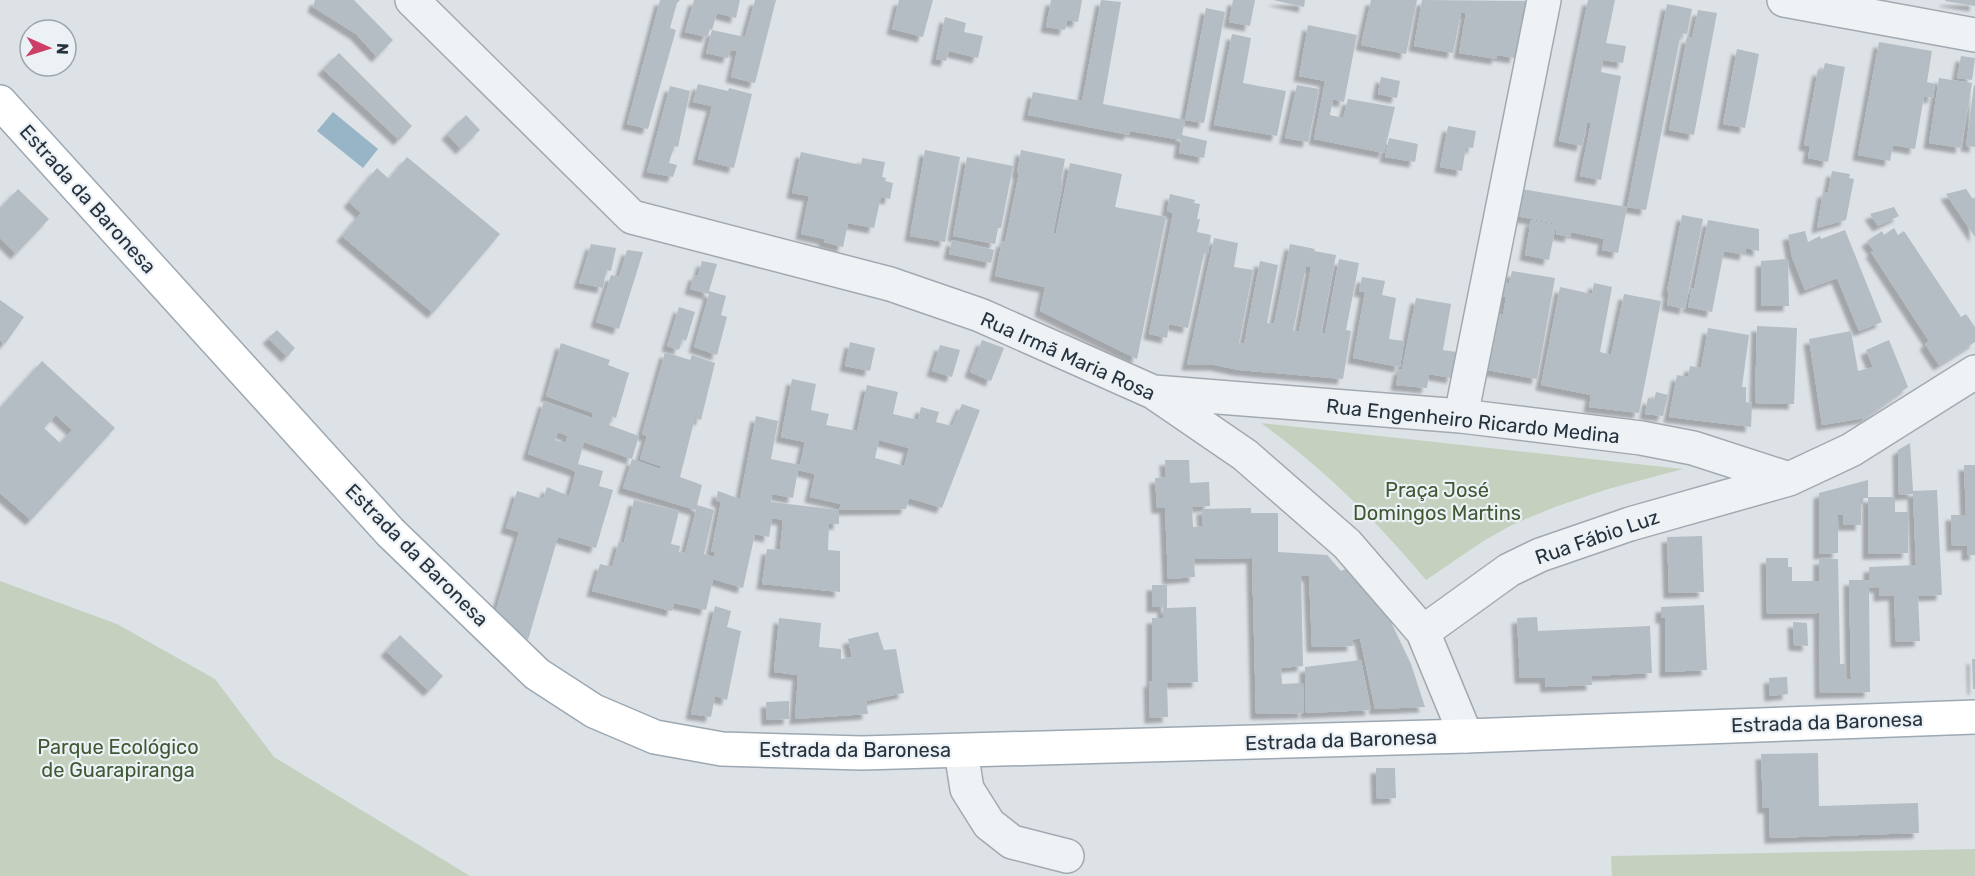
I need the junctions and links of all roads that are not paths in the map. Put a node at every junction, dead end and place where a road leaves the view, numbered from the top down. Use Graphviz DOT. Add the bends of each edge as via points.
graph roads {
  1 [pos="412,0"];
  2 [pos="1544,0"];
  3 [pos="1784,0"];
  4 [pos="1975,34"];
  5 [pos="0,102"];
  6 [pos="1975,372"];
  7 [pos="1153,392"];
  8 [pos="1461,416"];
  9 [pos="1789,479"];
  10 [pos="1423,632"];
  11 [pos="1975,717"];
  12 [pos="1466,736"];
  13 [pos="961,751"];
  14 [pos="1067,856"];
  1 -- 7 [label="street, Rua Irmã Maria Rosa" via="632,217 890,284 980,315"];
  2 -- 8 [label="street"];
  3 -- 4 [label="street"];
  5 -- 13 [label="main road, Estrada da Baronesa" via="390,532 537,674 594,711 655,737 722,749"];
  6 -- 9 [label="street, Rua Fábio Luz" via="1851,450"];
  7 -- 8 [label="street, Rua Engenheiro Ricardo Medina"];
  7 -- 10 [label="street, Rua Irmã Maria Rosa" via="1245,455 1301,502 1347,544"];
  8 -- 9 [label="street, Rua Engenheiro Ricardo Medina" via="1693,448"];
  9 -- 10 [label="street, Rua Fábio Luz" via="1630,524 1540,555 1509,570"];
  10 -- 12 [label="street, Rua Irmã Maria Rosa"];
  11 -- 12 [label="main road, Estrada da Baronesa"];
  12 -- 13 [label="main road, Estrada da Baronesa"];
  13 -- 14 [label="street" via="967,789 989,824 1012,842"];
}
